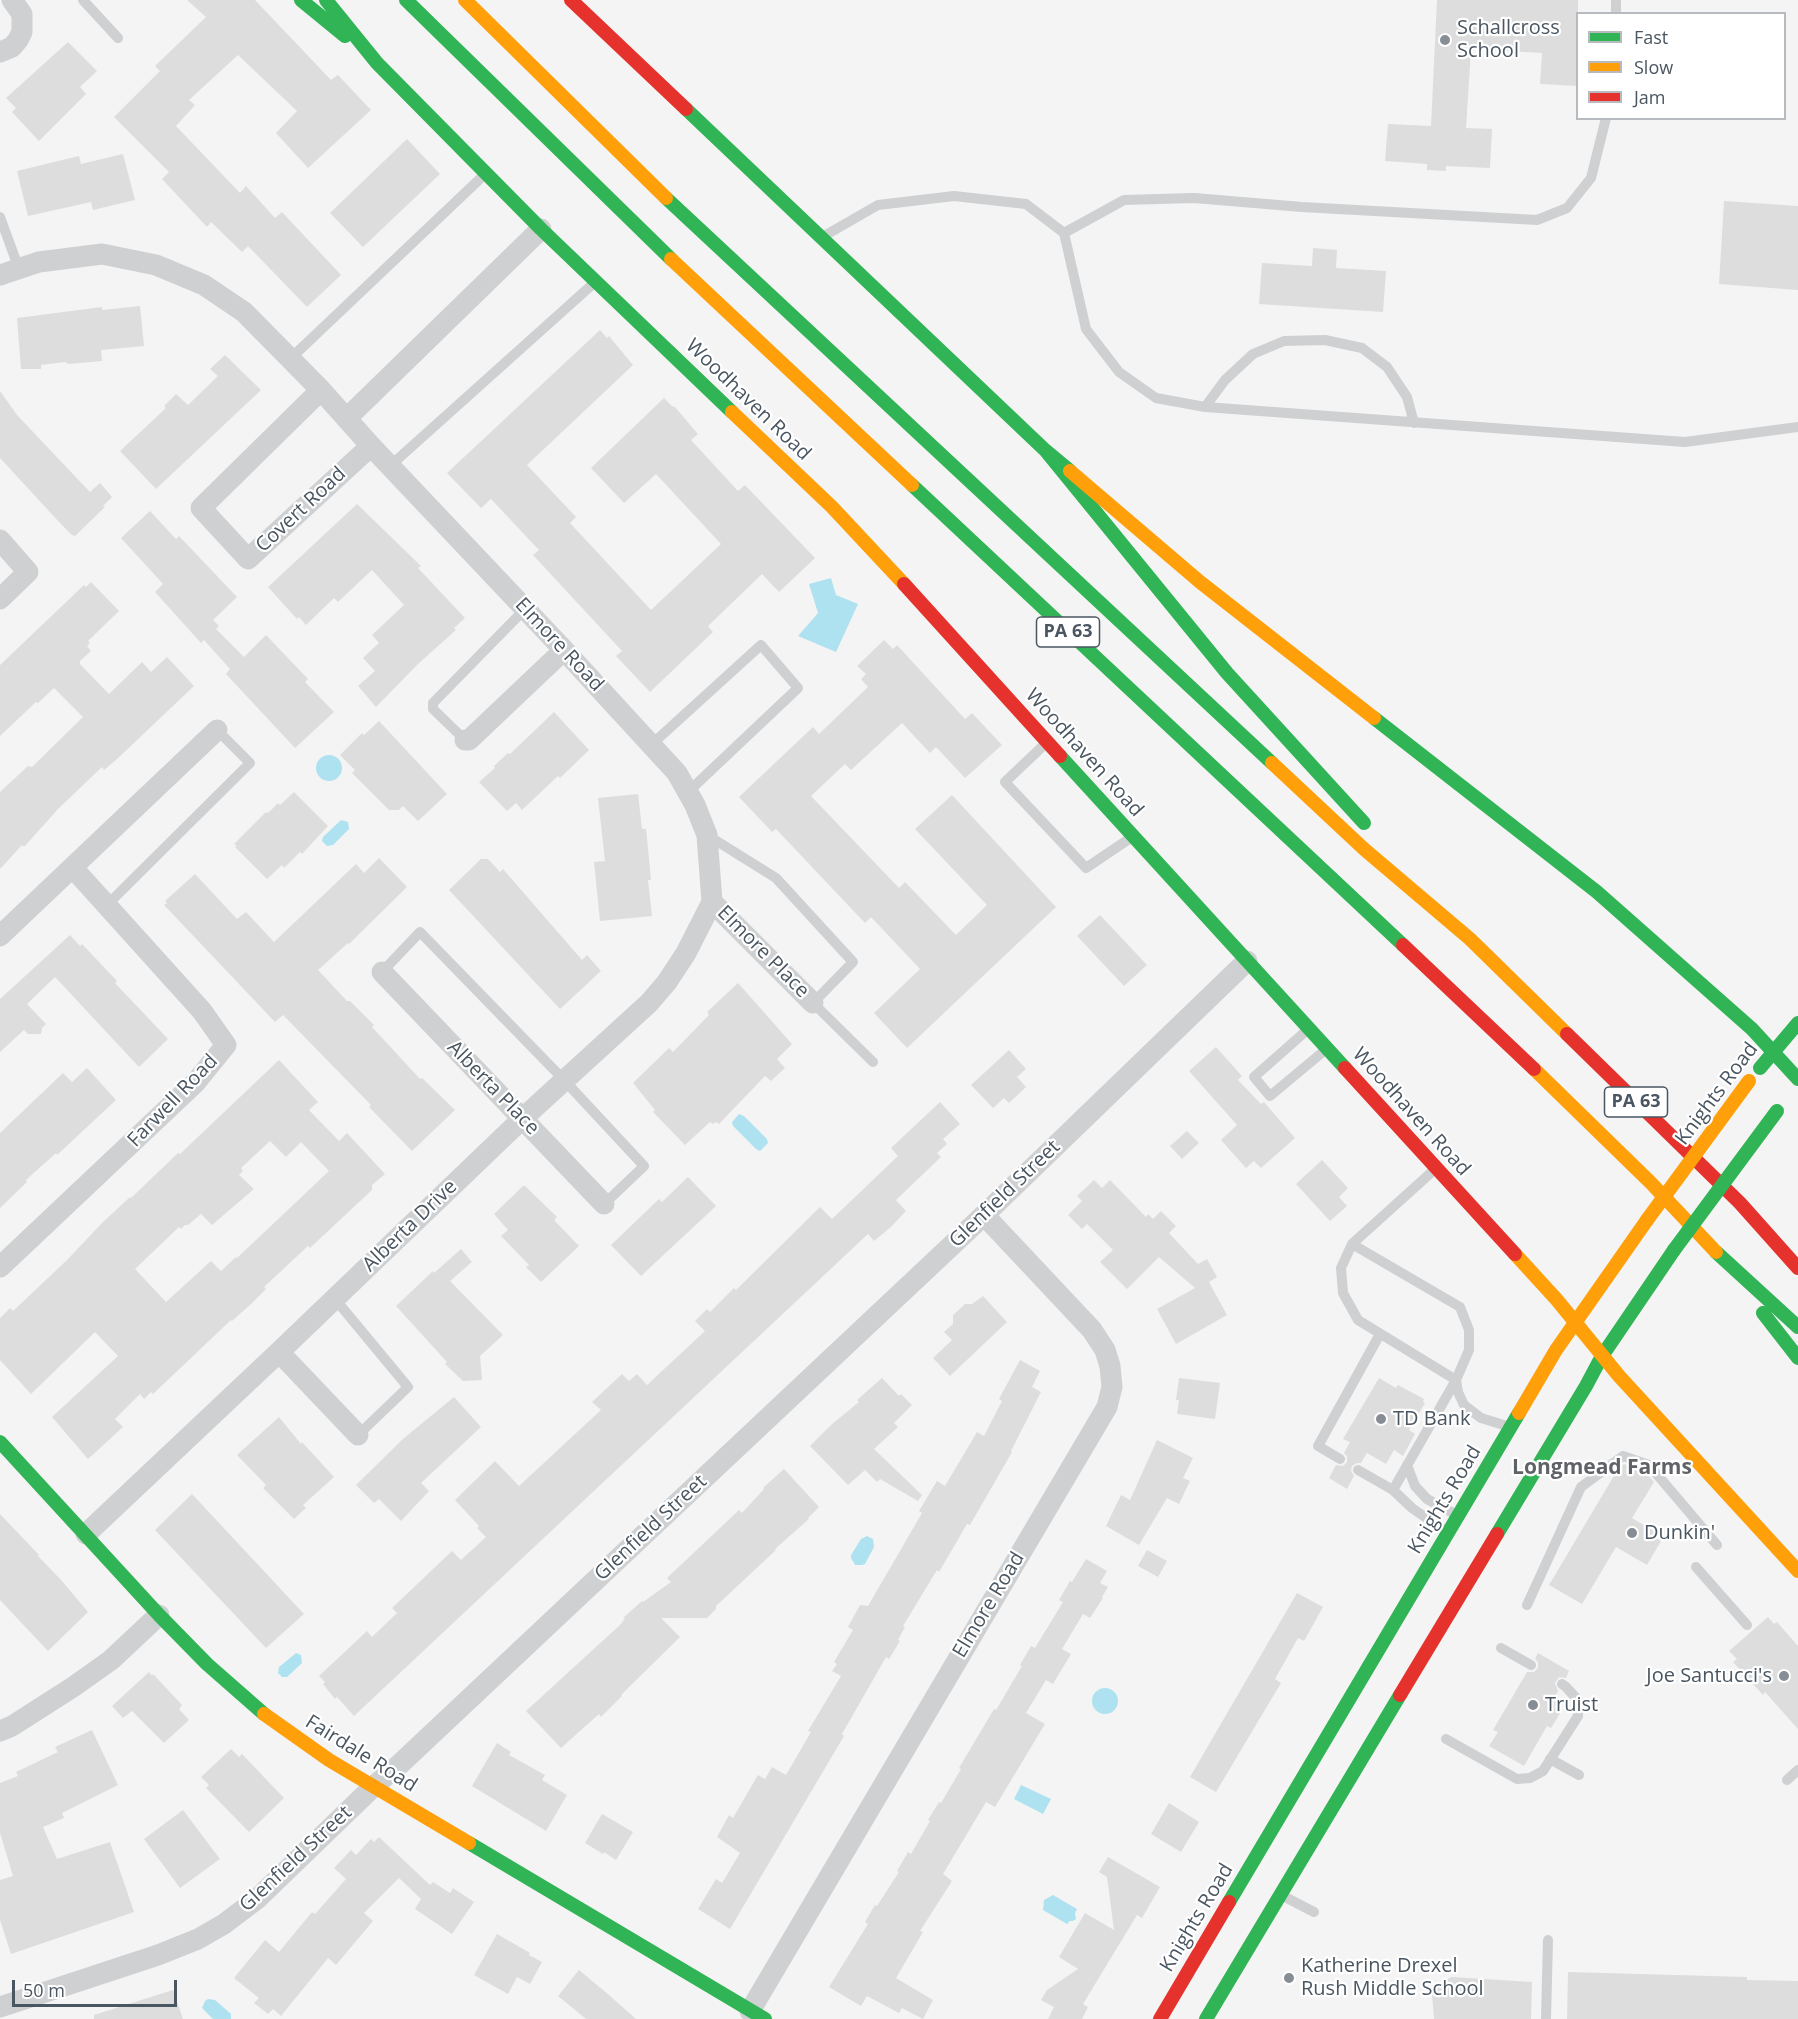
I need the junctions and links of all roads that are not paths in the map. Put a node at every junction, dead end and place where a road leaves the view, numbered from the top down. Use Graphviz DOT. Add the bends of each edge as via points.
graph roads {
  1 [pos="12,0"];
  2 [pos="83,0"];
  3 [pos="301,0"];
  4 [pos="326,0"];
  5 [pos="406,0"];
  6 [pos="465,0"];
  7 [pos="571,0"];
  8 [pos="118,38"];
  9 [pos="0,52"];
  10 [pos="377,63"];
  11 [pos="1606,120"];
  12 [pos="487,173"];
  13 [pos="0,217"];
  14 [pos="541,229"];
  15 [pos="1064,233"];
  16 [pos="821,238"];
  17 [pos="9,272"];
  18 [pos="596,280"];
  19 [pos="290,359"];
  20 [pos="321,390"];
  21 [pos="1205,408"];
  22 [pos="347,418"];
  23 [pos="1414,423"];
  24 [pos="1798,427"];
  25 [pos="370,446"];
  26 [pos="1046,451"];
  27 [pos="390,466"];
  28 [pos="5,545"];
  29 [pos="0,599"];
  30 [pos="525,609"];
  31 [pos="564,650"];
  32 [pos="217,730"];
  33 [pos="465,740"];
  34 [pos="1047,742"];
  35 [pos="651,745"];
  36 [pos="688,792"];
  37 [pos="707,835"];
  38 [pos="1132,836"];
  39 [pos="1376,836"];
  40 [pos="1400,862"];
  41 [pos="73,868"];
  42 [pos="712,902"];
  43 [pos="106,905"];
  44 [pos="0,936"];
  45 [pos="1470,939"];
  46 [pos="1247,961"];
  47 [pos="382,972"];
  48 [pos="813,1003"];
  49 [pos="1798,1023"];
  50 [pos="1308,1028"];
  51 [pos="1327,1049"];
  52 [pos="1774,1051"];
  53 [pos="873,1062"];
  54 [pos="1798,1079"];
  55 [pos="564,1080"];
  56 [pos="1781,1108"];
  57 [pos="522,1119"];
  58 [pos="1436,1168"];
  59 [pos="604,1204"];
  60 [pos="984,1215"];
  61 [pos="1352,1244"];
  62 [pos="1729,1265"];
  63 [pos="0,1267"];
  64 [pos="1798,1268"];
  65 [pos="335,1299"];
  66 [pos="1575,1322"];
  67 [pos="1798,1327"];
  68 [pos="1380,1334"];
  69 [pos="279,1352"];
  70 [pos="1602,1356"];
  71 [pos="1798,1358"];
  72 [pos="1456,1380"];
  73 [pos="1511,1426"];
  74 [pos="358,1435"];
  75 [pos="0,1442"];
  76 [pos="1340,1459"];
  77 [pos="1407,1465"];
  78 [pos="1358,1470"];
  79 [pos="1393,1490"];
  80 [pos="1462,1518"];
  81 [pos="1448,1533"];
  82 [pos="86,1534"];
  83 [pos="1717,1545"];
  84 [pos="1696,1567"];
  85 [pos="1798,1571"];
  86 [pos="1527,1605"];
  87 [pos="159,1615"];
  88 [pos="1747,1625"];
  89 [pos="1501,1648"];
  90 [pos="1531,1665"];
  91 [pos="1562,1684"];
  92 [pos="0,1731"];
  93 [pos="1446,1739"];
  94 [pos="1550,1759"];
  95 [pos="1798,1770"];
  96 [pos="1579,1775"];
  97 [pos="1787,1780"];
  98 [pos="374,1786"];
  99 [pos="1276,1896"];
  100 [pos="1314,1912"];
  101 [pos="1548,1940"];
  102 [pos="0,2007"];
  103 [pos="758,2015"];
  104 [pos="1208,2018"];
  105 [pos="1160,2019"];
  106 [pos="1546,2019"];
  1 -- 9 [label="street" via="22,14 22,32 12,47"];
  2 -- 8 [label="lane"];
  3 -- 10 [label="main road, Woodhaven Road"];
  4 -- 10 [label="main road"];
  5 -- 62 [label="main road, PA 63" via="674,261 1483,1019"];
  6 -- 45 [label="main road, PA 63" via="675,207 1364,849"];
  7 -- 16 [label="main road"];
  10 -- 12 [label="main road, Woodhaven Road"];
  11 -- 15 [label="lane" via="1591,178 1567,208 1537,220 1194,198 1124,200"];
  12 -- 14 [label="main road, Woodhaven Road"];
  12 -- 19 [label="lane"];
  13 -- 17 [label="lane"];
  14 -- 18 [label="main road, Woodhaven Road"];
  14 -- 22 [label="street"];
  15 -- 16 [label="lane" via="1026,204 954,196 878,205"];
  15 -- 21 [label="lane" via="1086,328 1119,372 1156,398"];
  16 -- 26 [label="main road"];
  17 -- 19 [label="street, Elmore Road" via="39,262 102,254 156,265 204,285 244,312"];
  18 -- 27 [label="lane"];
  18 -- 34 [label="main road, Woodhaven Road" via="832,507"];
  19 -- 20 [label="street, Elmore Road"];
  20 -- 22 [label="street, Elmore Road"];
  20 -- 25 [label="street, Covert Road" via="201,508 248,559"];
  21 -- 23 [label="lane"];
  21 -- 23 [label="lane" via="1225,380 1253,354 1284,341 1325,340 1362,348 1387,367 1407,397"];
  22 -- 25 [label="street, Elmore Road"];
  23 -- 24 [label="lane" via="1685,442"];
  25 -- 27 [label="street, Elmore Road"];
  26 -- 39 [label="main road" via="1227,673"];
  26 -- 52 [label="main road" via="1200,582 1597,892"];
  27 -- 30 [label="street, Elmore Road"];
  28 -- 29 [label="street" via="28,572"];
  30 -- 31 [label="street, Elmore Road"];
  30 -- 33 [label="lane" via="433,704 433,709"];
  31 -- 33 [label="street"];
  31 -- 35 [label="street, Elmore Road"];
  32 -- 41 [label="street"];
  32 -- 43 [label="lane" via="249,763"];
  34 -- 38 [label="main road, Woodhaven Road"];
  34 -- 38 [label="lane" via="1005,782 1086,868"];
  35 -- 36 [label="street, Elmore Road"];
  35 -- 36 [label="lane" via="761,645 798,688"];
  36 -- 37 [label="street, Elmore Road"];
  37 -- 42 [label="street, Elmore Road"];
  37 -- 48 [label="lane" via="776,878 853,962"];
  38 -- 46 [label="main road, Woodhaven Road"];
  40 -- 45 [label="main road"];
  41 -- 43 [label="street, Farwell Road"];
  41 -- 44 [label="street"];
  42 -- 48 [label="street, Elmore Place"];
  42 -- 55 [label="street, Alberta Drive" via="667,982"];
  43 -- 63 [label="street, Farwell Road" via="202,1011 226,1045 196,1082"];
  45 -- 64 [label="main road, PA 63" via="1740,1203"];
  46 -- 50 [label="main road, Woodhaven Road"];
  46 -- 60 [label="street, Glenfield Street"];
  47 -- 55 [label="lane" via="420,932"];
  47 -- 57 [label="street, Alberta Place"];
  48 -- 53 [label="lane"];
  49 -- 52 [label="main road, Knights Road"];
  50 -- 51 [label="main road, Woodhaven Road"];
  50 -- 51 [label="lane" via="1254,1077 1270,1096"];
  51 -- 58 [label="main road, Woodhaven Road"];
  52 -- 54 [label="main road"];
  52 -- 66 [label="main road, Knights Road, bridge"];
  55 -- 57 [label="street, Alberta Drive"];
  55 -- 59 [label="lane" via="644,1166"];
  56 -- 70 [label="main road, bridge" via="1674,1250"];
  57 -- 59 [label="street, Alberta Place"];
  57 -- 65 [label="street, Alberta Drive"];
  58 -- 61 [label="lane"];
  58 -- 66 [label="main road, Woodhaven Road"];
  60 -- 98 [label="street, Glenfield Street"];
  60 -- 103 [label="street, Elmore Road" via="1092,1330 1105,1350 1112,1387 1107,1407"];
  61 -- 68 [label="lane" via="1341,1268 1343,1293 1358,1320"];
  61 -- 72 [label="lane" via="1460,1307 1469,1330 1469,1350"];
  62 -- 67 [label="main road, PA 63"];
  62 -- 71 [label="main road"];
  65 -- 69 [label="street, Alberta Drive"];
  65 -- 74 [label="lane" via="408,1387"];
  66 -- 70 [label="main road, Woodhaven Road"];
  66 -- 73 [label="main road, Knights Road"];
  68 -- 72 [label="lane"];
  68 -- 76 [label="lane" via="1318,1446"];
  69 -- 74 [label="street"];
  69 -- 82 [label="street, Alberta Drive"];
  70 -- 85 [label="main road, Woodhaven Road"];
  70 -- 99 [label="main road" via="1490,1534"];
  72 -- 73 [label="lane" via="1464,1405 1481,1418"];
  72 -- 77 [label="lane"];
  73 -- 80 [label="main road, Knights Road"];
  75 -- 82 [label="main road, Fairdale Road"];
  77 -- 79 [label="lane"];
  77 -- 80 [label="lane" via="1415,1486 1427,1499"];
  78 -- 79 [label="lane"];
  79 -- 81 [label="lane"];
  80 -- 81 [label="main road, Knights Road"];
  81 -- 105 [label="main road, Knights Road" via="1246,1884"];
  82 -- 87 [label="main road, Fairdale Road"];
  83 -- 86 [label="lane" via="1649,1466 1623,1456 1581,1487"];
  84 -- 88 [label="lane"];
  87 -- 92 [label="street" via="111,1660"];
  87 -- 98 [label="main road, Fairdale Road" via="265,1715"];
  89 -- 90 [label="lane"];
  91 -- 94 [label="lane" via="1578,1700 1578,1716"];
  93 -- 94 [label="lane" via="1517,1779 1530,1778 1542,1771"];
  94 -- 96 [label="lane"];
  95 -- 97 [label="lane"];
  98 -- 102 [label="street, Glenfield Street" via="257,1899 224,1924 158,1955"];
  98 -- 103 [label="main road, Fairdale Road"];
  99 -- 100 [label="lane"];
  99 -- 104 [label="main road"];
  101 -- 106 [label="lane"];
}
